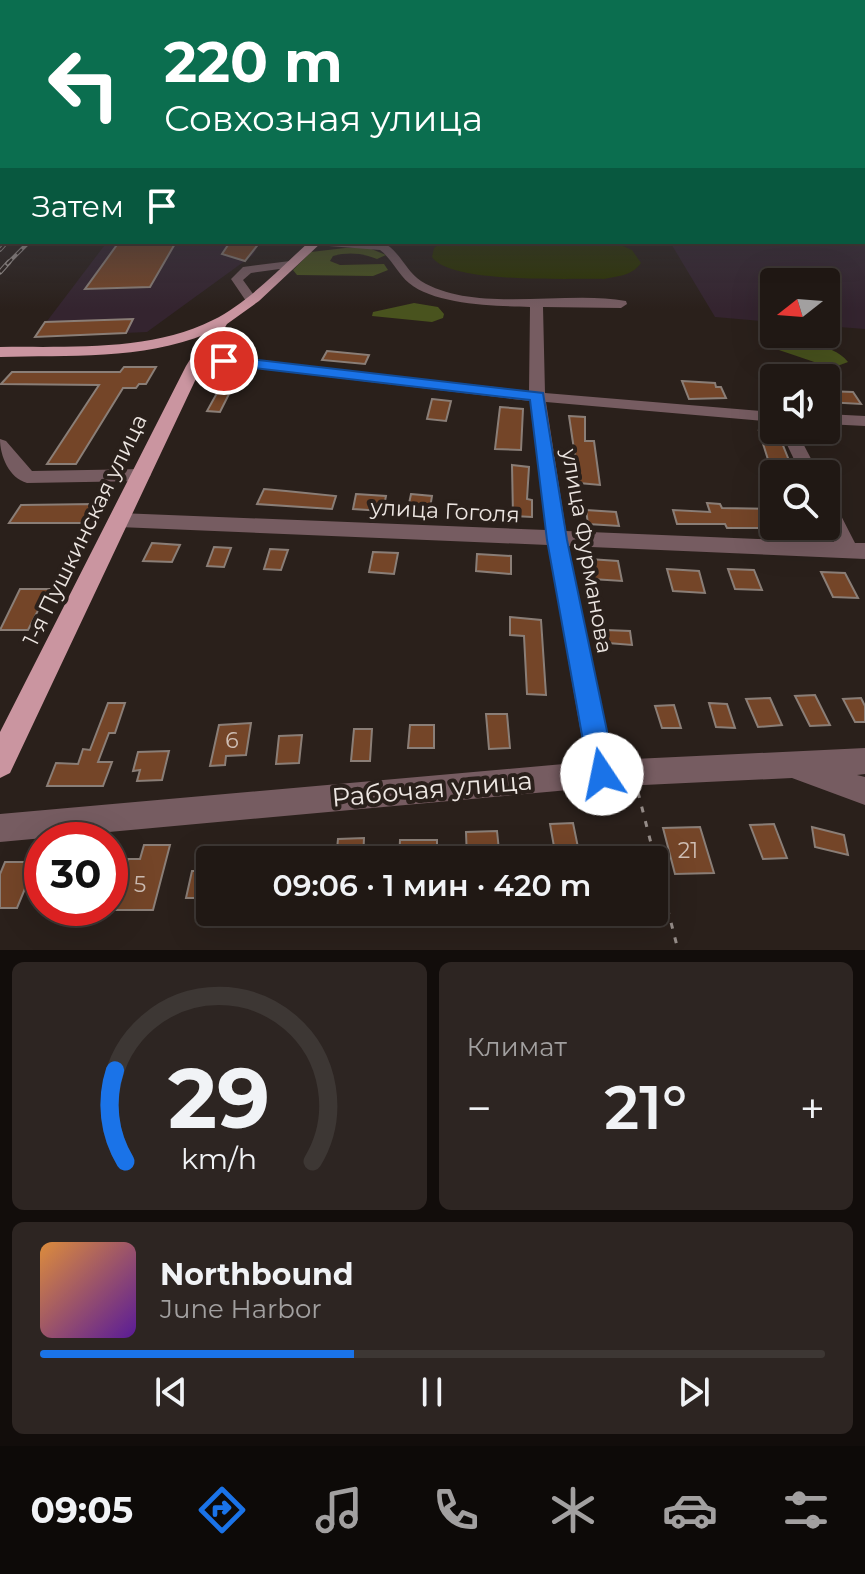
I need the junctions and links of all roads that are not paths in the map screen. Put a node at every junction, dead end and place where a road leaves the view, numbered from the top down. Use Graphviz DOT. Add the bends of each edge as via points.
graph roads {
  1 [pos="314,244"];
  2 [pos="343,244"];
  3 [pos="290,265"];
  4 [pos="246,294"];
  5 [pos="536,302"];
  6 [pos="621,304"];
  7 [pos="221,322"];
  8 [pos="147,344"];
  9 [pos="0,352"];
  10 [pos="197,362"];
  11 [pos="537,397"];
  12 [pos="760,416"];
  13 [pos="840,420"];
  14 [pos="865,421"];
  15 [pos="0,445"];
  16 [pos="142,475"];
  17 [pos="119,520"];
  18 [pos="840,526"];
  19 [pos="557,540"];
  20 [pos="857,551"];
  21 [pos="865,761"];
  22 [pos="0,763"];
  23 [pos="791,765"];
  24 [pos="602,774"];
  25 [pos="865,791"];
  26 [pos="0,828"];
  1 -- 3 [label="main road"];
  2 -- 5 [label="street" via="383,247 407,276 438,294"];
  3 -- 4 [label="main road"];
  3 -- 4 [label="street" via="270,267"];
  4 -- 7 [label="main road"];
  5 -- 6 [label="street"];
  5 -- 11 [label="street, улица Фурманова"];
  7 -- 8 [label="main road"];
  7 -- 10 [label="main road, 1-я Пушкинская улица"];
  8 -- 9 [label="main road"];
  8 -- 10 [label="main road" via="181,350"];
  10 -- 11 [label="street"];
  10 -- 16 [label="main road, 1-я Пушкинская улица"];
  11 -- 12 [label="street"];
  11 -- 19 [label="street, улица Фурманова"];
  13 -- 14 [label="street"];
  15 -- 16 [label="street" via="27,477"];
  16 -- 17 [label="main road, 1-я Пушкинская улица"];
  17 -- 19 [label="street, улица Гоголя"];
  17 -- 22 [label="main road, 1-я Пушкинская улица"];
  18 -- 20 [label="street"];
  19 -- 20 [label="street, улица Гоголя"];
  19 -- 24 [label="street, улица Фурманова"];
  21 -- 23 [label="street, Рабочая улица"];
  23 -- 24 [label="street, Рабочая улица"];
  23 -- 25 [label="street"];
  24 -- 26 [label="street, Рабочая улица"];
}
